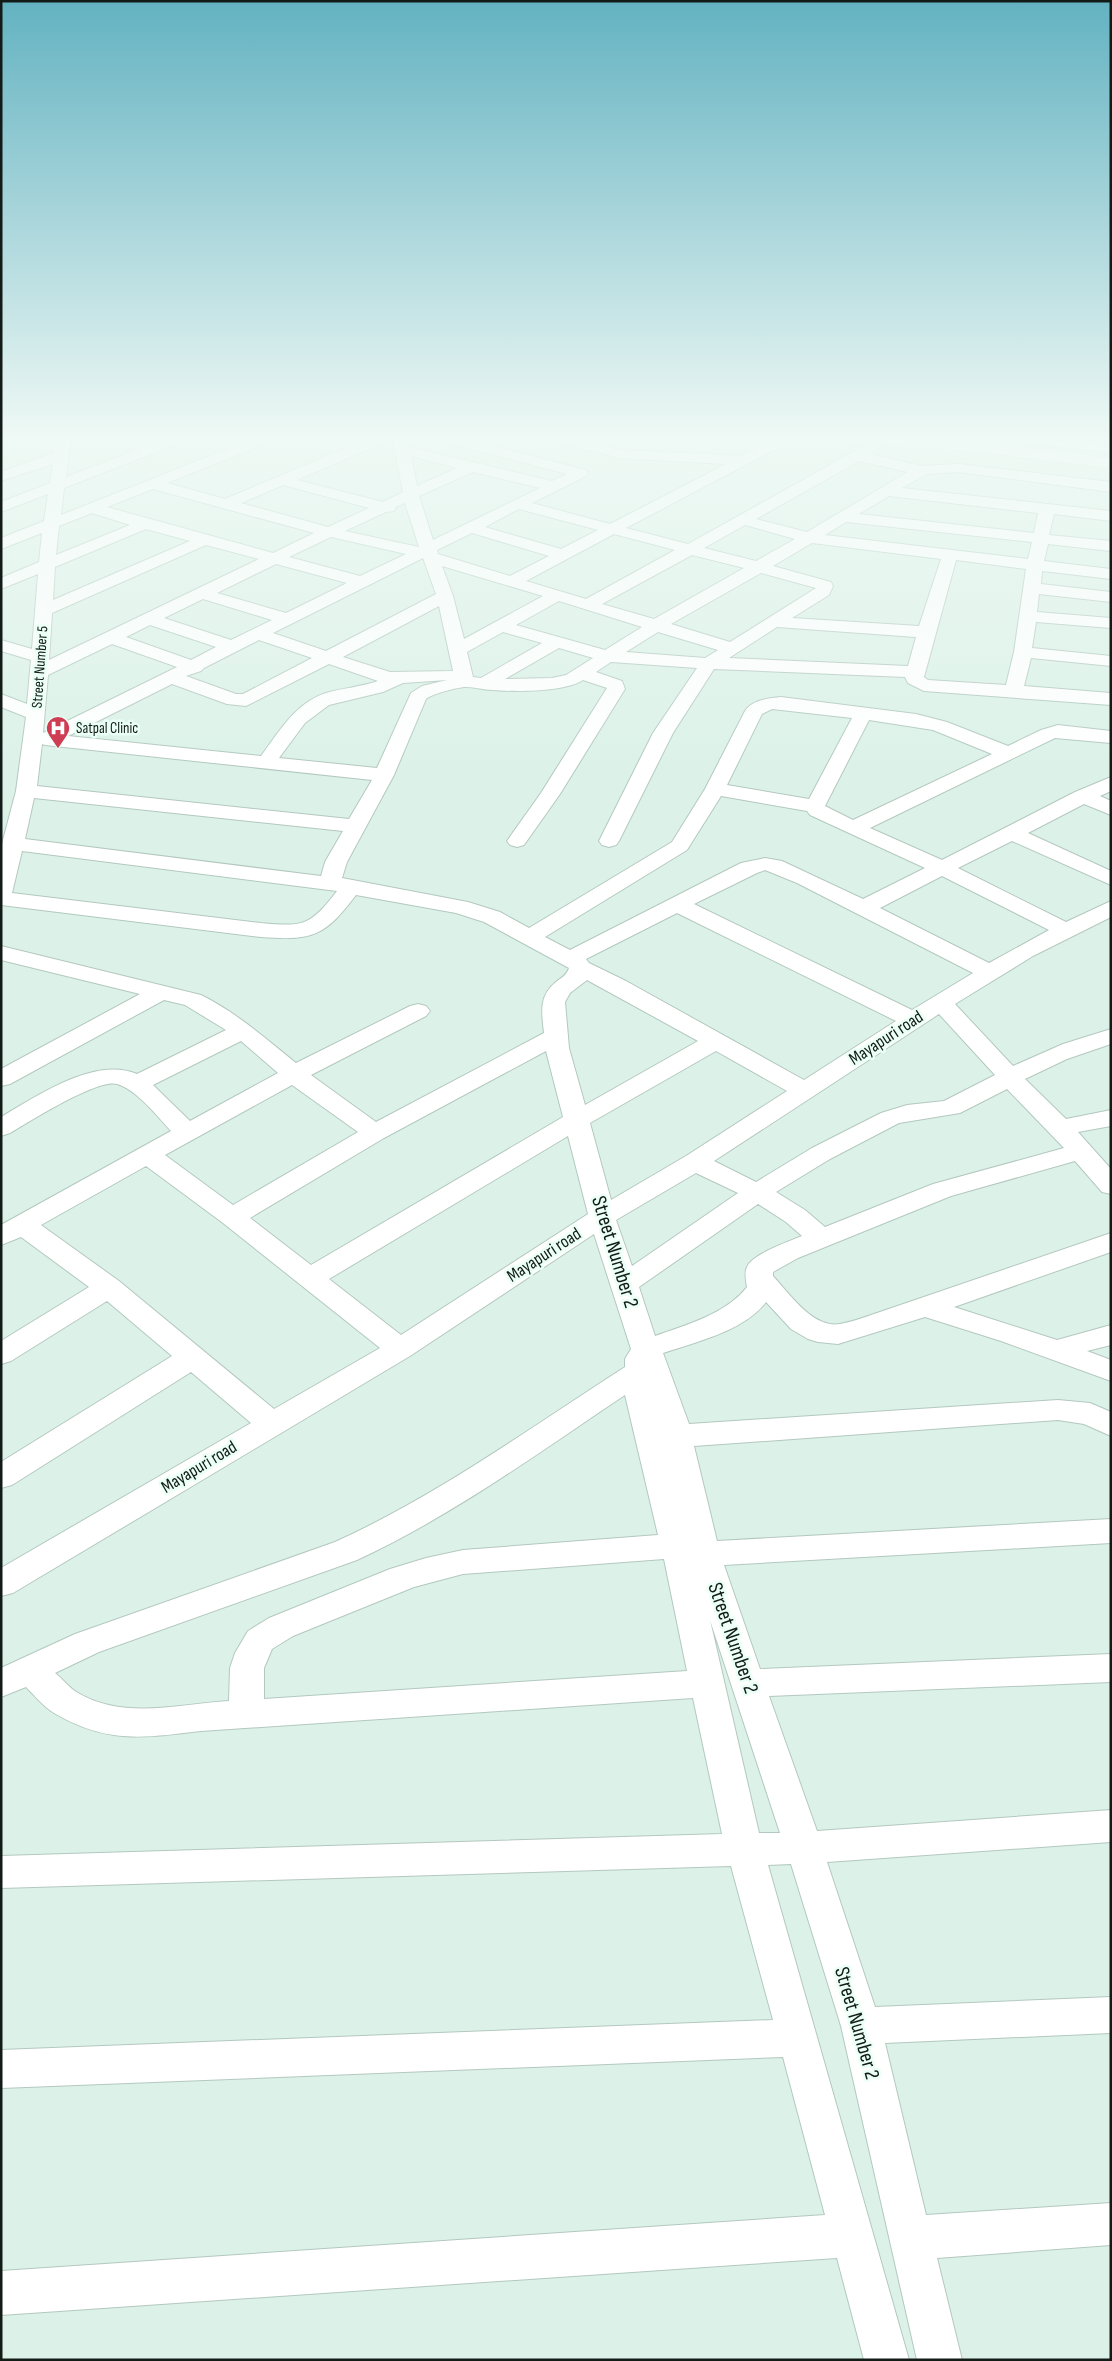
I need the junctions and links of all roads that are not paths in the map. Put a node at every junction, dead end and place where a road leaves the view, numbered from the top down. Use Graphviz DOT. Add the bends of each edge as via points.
graph roads {
  1 [pos="50,547"];
  2 [pos="90,547"];
  3 [pos="188,547"];
  4 [pos="231,547"];
  5 [pos="298,547"];
  6 [pos="400,547"];
  7 [pos="425,547"];
  8 [pos="437,547"];
  9 [pos="537,547"];
  10 [pos="577,547"];
  11 [pos="683,547"];
  12 [pos="693,547"];
  13 [pos="792,547"];
  14 [pos="885,547"];
  15 [pos="1040,547"];
  16 [pos="690,549"];
  17 [pos="427,553"];
  18 [pos="563,555"];
  19 [pos="950,555"];
  20 [pos="274,559"];
  21 [pos="48,565"];
  22 [pos="1035,565"];
  23 [pos="759,567"];
  24 [pos="1111,574"];
  25 [pos="363,582"];
  26 [pos="511,582"];
  27 [pos="1,584"];
  28 [pos="1032,588"];
  29 [pos="204,594"];
  30 [pos="445,596"];
  31 [pos="556,596"];
  32 [pos="1111,597"];
  33 [pos="587,605"];
  34 [pos="44,610"];
  35 [pos="1028,616"];
  36 [pos="288,619"];
  37 [pos="151,620"];
  38 [pos="775,622"];
  39 [pos="1111,623"];
  40 [pos="502,626"];
  41 [pos="656,626"];
  42 [pos="926,632"];
  43 [pos="259,634"];
  44 [pos="112,638"];
  45 [pos="554,643"];
  46 [pos="1,645"];
  47 [pos="233,647"];
  48 [pos="730,648"];
  49 [pos="459,649"];
  50 [pos="1023,652"];
  51 [pos="607,656"];
  52 [pos="328,658"];
  53 [pos="1111,660"];
  54 [pos="709,663"];
  55 [pos="40,665"];
  56 [pos="195,667"];
  57 [pos="914,672"];
  58 [pos="582,674"];
  59 [pos="173,678"];
  60 [pos="463,678"];
  61 [pos="396,679"];
  62 [pos="483,684"];
  63 [pos="1014,691"];
  64 [pos="1111,699"];
  65 [pos="1,700"];
  66 [pos="864,712"];
  67 [pos="36,714"];
  68 [pos="1111,737"];
  69 [pos="39,738"];
  70 [pos="1008,753"];
  71 [pos="267,761"];
  72 [pos="384,775"];
  73 [pos="1111,783"];
  74 [pos="715,789"];
  75 [pos="26,791"];
  76 [pos="1082,796"];
  77 [pos="815,806"];
  78 [pos="1111,809"];
  79 [pos="355,826"];
  80 [pos="853,828"];
  81 [pos="1011,832"];
  82 [pos="517,841"];
  83 [pos="609,841"];
  84 [pos="12,844"];
  85 [pos="940,867"];
  86 [pos="1111,879"];
  87 [pos="345,886"];
  88 [pos="1,896"];
  89 [pos="679,905"];
  90 [pos="862,908"];
  91 [pos="1111,908"];
  92 [pos="1066,930"];
  93 [pos="537,941"];
  94 [pos="1,953"];
  95 [pos="575,963"];
  96 [pos="990,973"];
  97 [pos="161,992"];
  98 [pos="941,1003"];
  99 [pos="418,1012"];
  100 [pos="913,1020"];
  101 [pos="242,1031"];
  102 [pos="556,1036"];
  103 [pos="1111,1036"];
  104 [pos="716,1041"];
  105 [pos="294,1074"];
  106 [pos="1010,1077"];
  107 [pos="1,1079"];
  108 [pos="137,1084"];
  109 [pos="805,1090"];
  110 [pos="1111,1118"];
  111 [pos="578,1119"];
  112 [pos="1,1128"];
  113 [pos="1061,1128"];
  114 [pos="187,1132"];
  115 [pos="375,1133"];
  116 [pos="1082,1151"];
  117 [pos="148,1155"];
  118 [pos="695,1162"];
  119 [pos="1111,1186"];
  120 [pos="756,1194"];
  121 [pos="232,1217"];
  122 [pos="602,1217"];
  123 [pos="11,1231"];
  124 [pos="820,1240"];
  125 [pos="1111,1242"];
  126 [pos="310,1278"];
  127 [pos="758,1278"];
  128 [pos="624,1284"];
  129 [pos="109,1287"];
  130 [pos="924,1307"];
  131 [pos="1111,1334"];
  132 [pos="400,1349"];
  133 [pos="1058,1350"];
  134 [pos="1,1354"];
  135 [pos="191,1358"];
  136 [pos="642,1360"];
  137 [pos="1111,1370"];
  138 [pos="272,1424"];
  139 [pos="1111,1425"];
  140 [pos="676,1436"];
  141 [pos="1,1477"];
  142 [pos="1111,1530"];
  143 [pos="690,1550"];
  144 [pos="1,1584"];
  145 [pos="1111,1668"];
  146 [pos="15,1676"];
  147 [pos="707,1683"];
  148 [pos="748,1683"];
  149 [pos="246,1714"];
  150 [pos="1111,1826"];
  151 [pos="804,1848"];
  152 [pos="745,1850"];
  153 [pos="1,1872"];
  154 [pos="1111,2015"];
  155 [pos="861,2026"];
  156 [pos="797,2038"];
  157 [pos="1,2069"];
  158 [pos="1111,2224"];
  159 [pos="852,2235"];
  160 [pos="910,2238"];
  161 [pos="1,2293"];
  162 [pos="887,2360"];
  163 [pos="940,2360"];
  1 -- 21 [label="street, Street Number 5"];
  2 -- 21 [label="street"];
  3 -- 34 [label="street"];
  4 -- 20 [label="street"];
  5 -- 20 [label="street"];
  6 -- 17 [label="street"];
  7 -- 17 [label="street"];
  8 -- 17 [label="street"];
  9 -- 18 [label="street"];
  10 -- 18 [label="street"];
  11 -- 16 [label="street"];
  12 -- 16 [label="street"];
  13 -- 23 [label="street"];
  14 -- 19 [label="street"];
  15 -- 22 [label="street"];
  16 -- 23 [label="street"];
  16 -- 33 [label="street"];
  17 -- 25 [label="street"];
  17 -- 26 [label="street"];
  17 -- 30 [label="street"];
  18 -- 26 [label="street"];
  19 -- 22 [label="street"];
  19 -- 42 [label="street"];
  20 -- 25 [label="street"];
  20 -- 29 [label="street"];
  21 -- 27 [label="street"];
  21 -- 34 [label="street, Street Number 5"];
  22 -- 24 [label="street"];
  22 -- 28 [label="street"];
  23 -- 38 [label="street" via="825,586 823,591"];
  23 -- 41 [label="street"];
  25 -- 36 [label="street"];
  26 -- 31 [label="street"];
  28 -- 32 [label="street"];
  28 -- 35 [label="street"];
  29 -- 36 [label="street"];
  29 -- 37 [label="street"];
  30 -- 49 [label="street"];
  30 -- 52 [label="street"];
  31 -- 33 [label="street"];
  31 -- 40 [label="street"];
  33 -- 41 [label="street"];
  34 -- 55 [label="street, Street Number 5"];
  35 -- 39 [label="street"];
  35 -- 50 [label="street"];
  36 -- 43 [label="street"];
  37 -- 44 [label="street"];
  37 -- 47 [label="street"];
  38 -- 42 [label="street"];
  38 -- 48 [label="street"];
  40 -- 45 [label="street"];
  40 -- 49 [label="street"];
  41 -- 48 [label="street"];
  41 -- 51 [label="street"];
  42 -- 57 [label="street"];
  43 -- 47 [label="street"];
  43 -- 52 [label="street"];
  44 -- 55 [label="street"];
  44 -- 56 [label="street"];
  45 -- 51 [label="street"];
  45 -- 62 [label="street"];
  46 -- 55 [label="street"];
  47 -- 56 [label="street"];
  48 -- 54 [label="street"];
  49 -- 60 [label="street"];
  50 -- 53 [label="street"];
  50 -- 63 [label="street"];
  51 -- 54 [label="street"];
  51 -- 58 [label="street"];
  52 -- 59 [label="street" via="242,701"];
  52 -- 61 [label="street"];
  54 -- 57 [label="street"];
  54 -- 83 [label="street" via="663,733"];
  55 -- 67 [label="street, Street Number 5"];
  56 -- 59 [label="street"];
  57 -- 63 [label="street" via="914,680 924,685"];
  58 -- 62 [label="street" via="560,683"];
  58 -- 82 [label="street" via="611,682 616,689"];
  59 -- 69 [label="street"];
  60 -- 61 [label="street"];
  60 -- 62 [label="street"];
  60 -- 72 [label="street" via="420,694"];
  61 -- 71 [label="street" via="376,690 331,698 312,706"];
  63 -- 64 [label="street"];
  65 -- 67 [label="street"];
  66 -- 70 [label="street" via="940,726"];
  66 -- 74 [label="street" via="781,703 762,706 754,711"];
  66 -- 77 [label="street"];
  67 -- 69 [label="street, Street Number 5"];
  68 -- 70 [label="street" via="1058,731"];
  69 -- 71 [label="street"];
  69 -- 75 [label="street, Street Number 5"];
  70 -- 80 [label="street"];
  71 -- 72 [label="street"];
  72 -- 79 [label="street"];
  73 -- 76 [label="street"];
  74 -- 77 [label="street"];
  74 -- 93 [label="street" via="680,846"];
  75 -- 79 [label="street"];
  75 -- 84 [label="street, Street Number 5"];
  76 -- 78 [label="street"];
  76 -- 81 [label="street"];
  77 -- 80 [label="street" via="817,811"];
  79 -- 87 [label="street" via="330,875 333,883"];
  80 -- 85 [label="street"];
  81 -- 85 [label="street"];
  81 -- 86 [label="street"];
  84 -- 87 [label="street"];
  84 -- 88 [label="street, Street Number 5"];
  85 -- 90 [label="street"];
  85 -- 92 [label="street"];
  87 -- 88 [label="street" via="325,921 301,933"];
  87 -- 93 [label="street" via="460,907 492,917"];
  89 -- 90 [label="street" via="735,874 765,864 784,868"];
  89 -- 95 [label="street"];
  89 -- 100 [label="street"];
  90 -- 96 [label="street"];
  91 -- 92 [label="street, Mayapuri road"];
  92 -- 96 [label="street, Mayapuri road"];
  93 -- 95 [label="street"];
  94 -- 97 [label="street"];
  95 -- 102 [label="street, Street Number 2" via="579,975 561,989 553,1002"];
  95 -- 104 [label="street"];
  96 -- 98 [label="street, Mayapuri road"];
  97 -- 101 [label="street" via="209,1007"];
  97 -- 107 [label="street"];
  98 -- 100 [label="street, Mayapuri road"];
  98 -- 106 [label="street"];
  99 -- 105 [label="street"];
  100 -- 109 [label="street, Mayapuri road"];
  101 -- 105 [label="street"];
  101 -- 108 [label="street"];
  102 -- 111 [label="street, Street Number 2"];
  102 -- 115 [label="street"];
  103 -- 106 [label="street" via="1063,1051"];
  104 -- 109 [label="street"];
  104 -- 111 [label="street"];
  105 -- 114 [label="street"];
  105 -- 115 [label="street"];
  106 -- 113 [label="street"];
  106 -- 120 [label="street" via="977,1097 946,1110 911,1111 888,1118"];
  108 -- 112 [label="street" via="121,1076 107,1075 62,1094"];
  108 -- 114 [label="street"];
  109 -- 118 [label="street, Mayapuri road"];
  110 -- 113 [label="street"];
  111 -- 122 [label="street, Street Number 2"];
  111 -- 126 [label="street"];
  113 -- 116 [label="street"];
  114 -- 117 [label="street"];
  115 -- 121 [label="street"];
  116 -- 119 [label="street"];
  116 -- 124 [label="street" via="942,1190"];
  117 -- 121 [label="street"];
  117 -- 123 [label="street"];
  118 -- 120 [label="street"];
  118 -- 122 [label="street, Mayapuri road"];
  120 -- 124 [label="street" via="800,1219"];
  120 -- 128 [label="street"];
  121 -- 126 [label="street"];
  122 -- 128 [label="street, Street Number 2"];
  122 -- 132 [label="street, Mayapuri road"];
  123 -- 129 [label="street" via="62,1252"];
  124 -- 127 [label="street" via="772,1259 760,1268"];
  125 -- 130 [label="street"];
  126 -- 132 [label="street"];
  127 -- 130 [label="street" via="801,1322 818,1332 850,1332"];
  127 -- 136 [label="street" via="761,1288 756,1298 732,1314"];
  128 -- 136 [label="street, Street Number 2"];
  129 -- 134 [label="street"];
  129 -- 135 [label="street"];
  130 -- 133 [label="street"];
  131 -- 133 [label="street"];
  132 -- 138 [label="street, Mayapuri road"];
  133 -- 137 [label="street"];
  135 -- 138 [label="street"];
  135 -- 141 [label="street"];
  136 -- 140 [label="street, Street Number 2" via="652,1359"];
  136 -- 143 [label="street" via="638,1387"];
  136 -- 146 [label="street" via="588,1407 446,1498 381,1535 346,1551 87,1643"];
  138 -- 144 [label="street, Mayapuri road"];
  139 -- 140 [label="street" via="1090,1414 1058,1410"];
  140 -- 143 [label="street, Street Number 2"];
  142 -- 143 [label="street"];
  143 -- 147 [label="street"];
  143 -- 148 [label="street, Street Number 2"];
  143 -- 149 [label="street" via="463,1562 402,1578 281,1627 260,1640 247,1668"];
  145 -- 148 [label="street"];
  146 -- 149 [label="street" via="107,1721 138,1724"];
  147 -- 149 [label="street"];
  147 -- 152 [label="street"];
  148 -- 151 [label="street, Street Number 2"];
  150 -- 151 [label="street"];
  151 -- 152 [label="street"];
  151 -- 155 [label="street, Street Number 2"];
  152 -- 153 [label="street"];
  152 -- 156 [label="street"];
  154 -- 155 [label="street"];
  155 -- 160 [label="street, Street Number 2"];
  156 -- 157 [label="street"];
  156 -- 159 [label="street"];
  158 -- 160 [label="street"];
  159 -- 161 [label="street"];
  159 -- 162 [label="street"];
  160 -- 163 [label="street, Street Number 2"];
}
